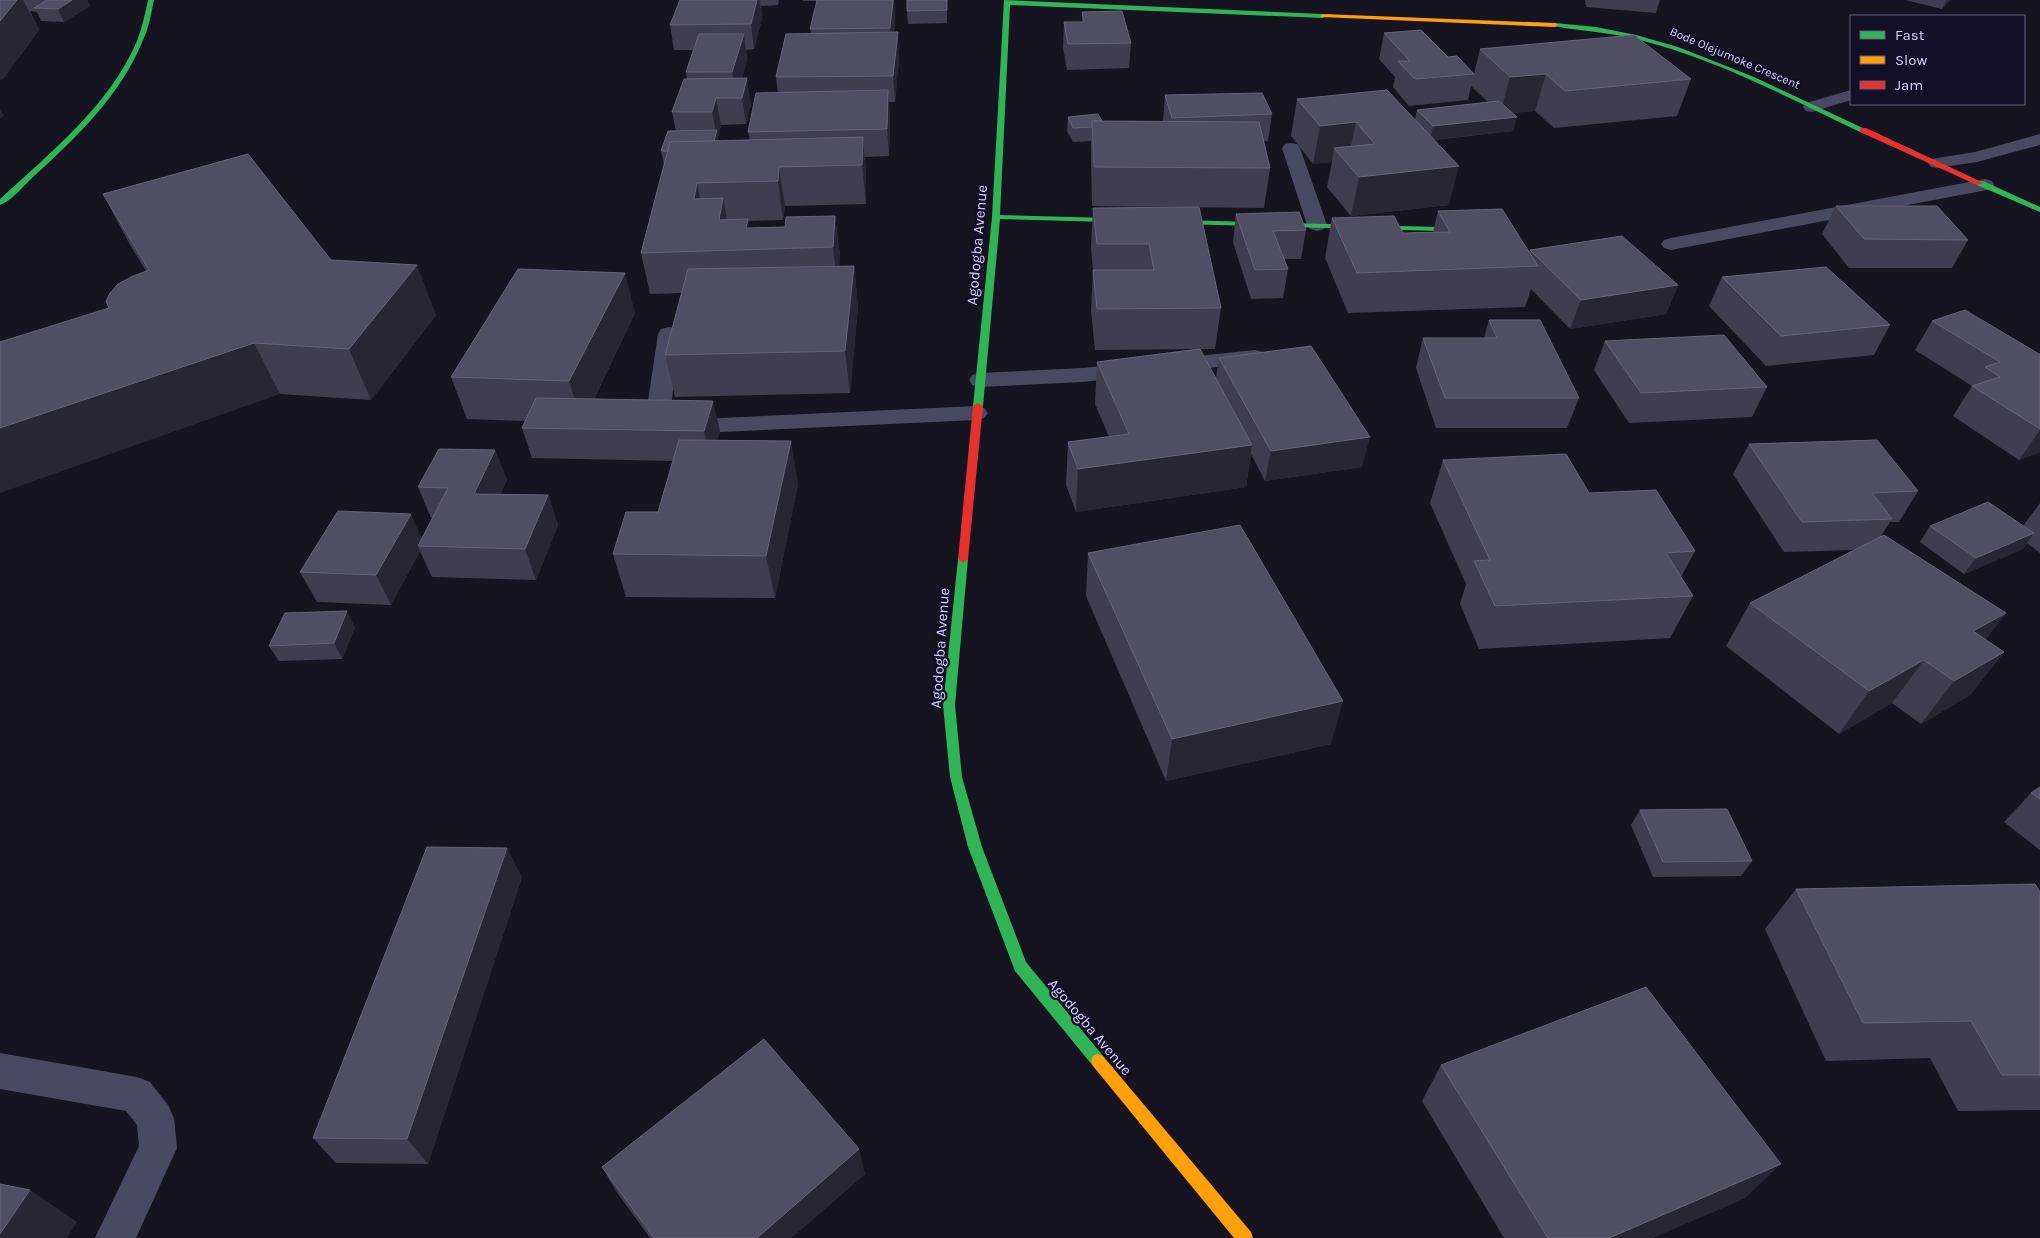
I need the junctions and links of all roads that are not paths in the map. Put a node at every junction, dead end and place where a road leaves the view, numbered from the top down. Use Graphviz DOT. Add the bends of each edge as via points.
graph roads {
  1 [pos="151,0"];
  2 [pos="1007,2"];
  3 [pos="1850,95"];
  4 [pos="1812,107"];
  5 [pos="2040,139"];
  6 [pos="1291,148"];
  7 [pos="1937,163"];
  8 [pos="1985,185"];
  9 [pos="0,203"];
  10 [pos="2040,210"];
  11 [pos="996,216"];
  12 [pos="1317,225"];
  13 [pos="1439,229"];
  14 [pos="1670,244"];
  15 [pos="669,334"];
  16 [pos="1279,354"];
  17 [pos="980,380"];
  18 [pos="976,413"];
  19 [pos="0,1071"];
  20 [pos="115,1238"];
  21 [pos="1245,1238"];
  1 -- 9 [label="street" via="140,41 118,83 79,128"];
  2 -- 4 [label="street, Bode Olejumoke Crescent" via="1562,25 1616,31 1658,41 1702,57"];
  2 -- 11 [label="street, Agodogba Avenue"];
  3 -- 4 [label="street"];
  4 -- 7 [label="street, Bode Olejumoke Crescent"];
  5 -- 7 [label="street" via="1977,157"];
  6 -- 12 [label="street"];
  7 -- 8 [label="street, Bode Olejumoke Crescent"];
  8 -- 10 [label="street, Bode Olejumoke Crescent"];
  8 -- 14 [label="street"];
  11 -- 12 [label="street"];
  11 -- 17 [label="street, Agodogba Avenue"];
  12 -- 13 [label="street"];
  15 -- 18 [label="street" via="658,414 665,424 680,427"];
  16 -- 17 [label="street" via="1083,375"];
  17 -- 18 [label="street, Agodogba Avenue"];
  18 -- 21 [label="street, Agodogba Avenue" via="949,705 956,777 975,847 1020,966"];
  19 -- 20 [label="street" via="137,1095 156,1118 158,1148"];
}
